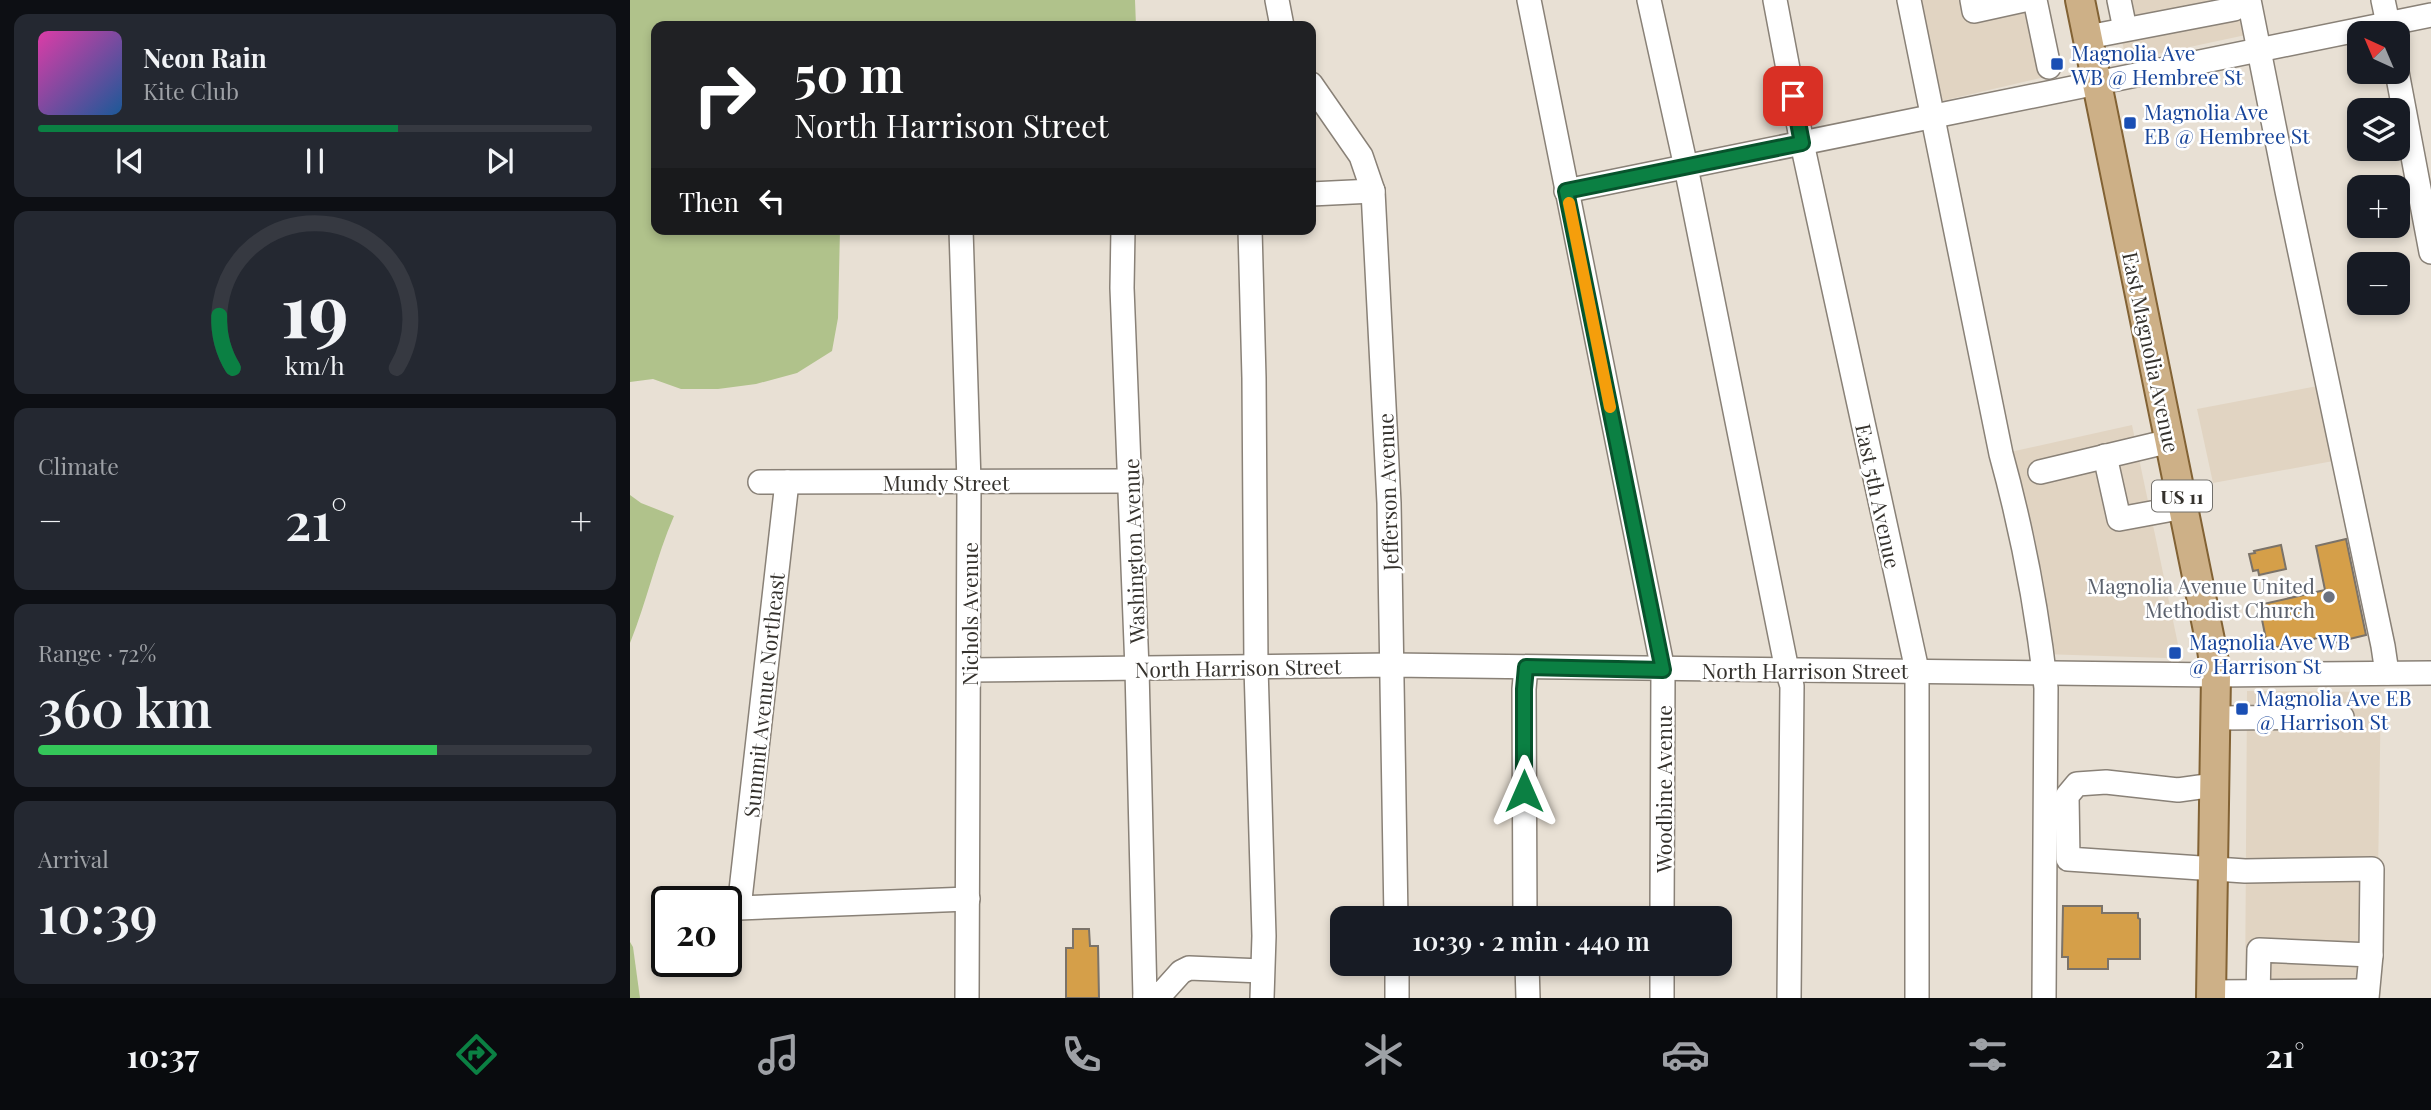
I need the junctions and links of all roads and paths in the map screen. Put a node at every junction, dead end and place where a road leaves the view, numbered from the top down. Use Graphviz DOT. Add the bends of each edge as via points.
graph roads {
  1 [pos="1277,0"];
  2 [pos="1529,0"];
  3 [pos="1649,0"];
  4 [pos="1775,0"];
  5 [pos="1909,0"];
  6 [pos="1972,0"];
  7 [pos="2024,0"];
  8 [pos="2035,0"];
  9 [pos="2080,0"];
  10 [pos="2119,0"];
  11 [pos="2232,0"];
  12 [pos="2249,0"];
  13 [pos="2383,0"];
  14 [pos="2431,15"];
  15 [pos="1281,21"];
  16 [pos="2387,21"];
  17 [pos="2410,22"];
  18 [pos="2125,29"];
  19 [pos="2347,36"];
  20 [pos="2088,37"];
  21 [pos="2259,50"];
  22 [pos="2049,67"];
  23 [pos="2097,83"];
  24 [pos="2399,84"];
  25 [pos="1316,91"];
  26 [pos="1932,117"];
  27 [pos="1802,143"];
  28 [pos="1686,167"];
  29 [pos="1373,191"];
  30 [pos="1566,191"];
  31 [pos="1316,194"];
  32 [pos="961,235"];
  33 [pos="1123,235"];
  34 [pos="1250,235"];
  35 [pos="2431,253"];
  36 [pos="2170,441"];
  37 [pos="2105,456"];
  38 [pos="2040,472"];
  39 [pos="1131,481"];
  40 [pos="760,482"];
  41 [pos="787,482"];
  42 [pos="969,482"];
  43 [pos="2184,507"];
  44 [pos="1392,665"];
  45 [pos="1256,667"];
  46 [pos="1526,667"];
  47 [pos="1137,669"];
  48 [pos="969,670"];
  49 [pos="1663,670"];
  50 [pos="1787,670"];
  51 [pos="1917,670"];
  52 [pos="2044,672"];
  53 [pos="2386,673"];
  54 [pos="2431,673"];
  55 [pos="2216,675"];
  56 [pos="2342,717"];
  57 [pos="2215,718"];
  58 [pos="2214,785"];
  59 [pos="2213,870"];
  60 [pos="968,899"];
  61 [pos="1396,906"];
  62 [pos="1525,906"];
  63 [pos="1662,906"];
  64 [pos="2371,955"];
  65 [pos="1262,971"];
  66 [pos="1397,976"];
  67 [pos="1527,976"];
  68 [pos="1662,976"];
  69 [pos="2211,995"];
  70 [pos="2258,995"];
  71 [pos="2367,995"];
  72 [pos="967,998"];
  73 [pos="1145,998"];
  74 [pos="1262,998"];
  75 [pos="1397,998"];
  76 [pos="1528,998"];
  77 [pos="1662,998"];
  78 [pos="1789,998"];
  79 [pos="1917,998"];
  80 [pos="2043,998"];
  1 -- 15 [label="street"];
  2 -- 30 [label="street, Woodbine Avenue"];
  3 -- 28 [label="street"];
  4 -- 27 [label="street, East 5th Avenue"];
  5 -- 26 [label="street"];
  6 -- 7 [label="street" via="1974,11"];
  8 -- 22 [label="street"];
  9 -- 20 [label="main road, East Magnolia Avenue / US 11"];
  10 -- 18 [label="street"];
  11 -- 18 [label="street" via="2234,9"];
  12 -- 21 [label="street"];
  13 -- 16 [label="street"];
  14 -- 17 [label="street"];
  18 -- 20 [label="street"];
  19 -- 21 [label="street"];
  20 -- 23 [label="main road, East Magnolia Avenue / US 11"];
  21 -- 23 [label="street"];
  21 -- 53 [label="street"];
  23 -- 26 [label="street"];
  23 -- 36 [label="main road, East Magnolia Avenue / US 11"];
  24 -- 35 [label="street"];
  25 -- 29 [label="street, Jefferson Avenue" via="1361,156"];
  26 -- 27 [label="street"];
  26 -- 52 [label="street" via="2013,496"];
  27 -- 28 [label="street"];
  27 -- 51 [label="street, East 5th Avenue"];
  28 -- 30 [label="street"];
  28 -- 50 [label="street"];
  29 -- 31 [label="street"];
  29 -- 44 [label="street, Jefferson Avenue"];
  30 -- 49 [label="street, Woodbine Avenue"];
  32 -- 42 [label="street, Nichols Avenue"];
  33 -- 39 [label="street, Washington Avenue"];
  34 -- 45 [label="street"];
  36 -- 37 [label="street"];
  36 -- 43 [label="main road, East Magnolia Avenue / US 11"];
  37 -- 38 [label="street"];
  37 -- 43 [label="street" via="2119,519"];
  39 -- 42 [label="street, Mundy Street"];
  39 -- 47 [label="street, Washington Avenue"];
  40 -- 41 [label="street, Mundy Street"];
  41 -- 42 [label="street, Mundy Street"];
  41 -- 60 [label="street, Summit Avenue Northeast" via="739,908"];
  42 -- 48 [label="street, Nichols Avenue"];
  43 -- 55 [label="main road, East Magnolia Avenue / US 11"];
  44 -- 45 [label="street, North Harrison Street"];
  44 -- 46 [label="street, North Harrison Street"];
  44 -- 61 [label="street, Jefferson Avenue"];
  45 -- 47 [label="street, North Harrison Street"];
  45 -- 65 [label="street"];
  46 -- 49 [label="street, North Harrison Street"];
  46 -- 62 [label="street"];
  47 -- 48 [label="street, North Harrison Street"];
  47 -- 73 [label="street, Washington Avenue"];
  48 -- 60 [label="street, Nichols Avenue"];
  49 -- 50 [label="street, North Harrison Street"];
  49 -- 63 [label="street, Woodbine Avenue"];
  50 -- 51 [label="street, North Harrison Street"];
  50 -- 78 [label="street" via="1793,686"];
  51 -- 52 [label="street, North Harrison Street"];
  51 -- 79 [label="street, East 5th Avenue"];
  52 -- 55 [label="street, North Harrison Street"];
  52 -- 80 [label="street"];
  53 -- 54 [label="street, North Harrison Street"];
  53 -- 55 [label="street, North Harrison Street"];
  55 -- 57 [label="main road, East Magnolia Avenue / US 11"];
  56 -- 57 [label="street"];
  57 -- 58 [label="main road, East Magnolia Avenue / US 11"];
  58 -- 59 [label="main road, East Magnolia Avenue / US 11"];
  58 -- 59 [label="street" via="2178,790 2106,782 2077,785 2067,796 2068,859"];
  59 -- 64 [label="street" via="2372,869"];
  59 -- 69 [label="main road, East Magnolia Avenue / US 11"];
  60 -- 72 [label="street, Nichols Avenue"];
  64 -- 70 [label="street" via="2259,950"];
  64 -- 71 [label="street"];
  65 -- 73 [label="street" via="1189,968 1163,992"];
  65 -- 74 [label="street"];
  66 -- 75 [label="street"];
  67 -- 76 [label="street"];
  68 -- 77 [label="street"];
  69 -- 70 [label="street"];
  70 -- 71 [label="street"];
}
